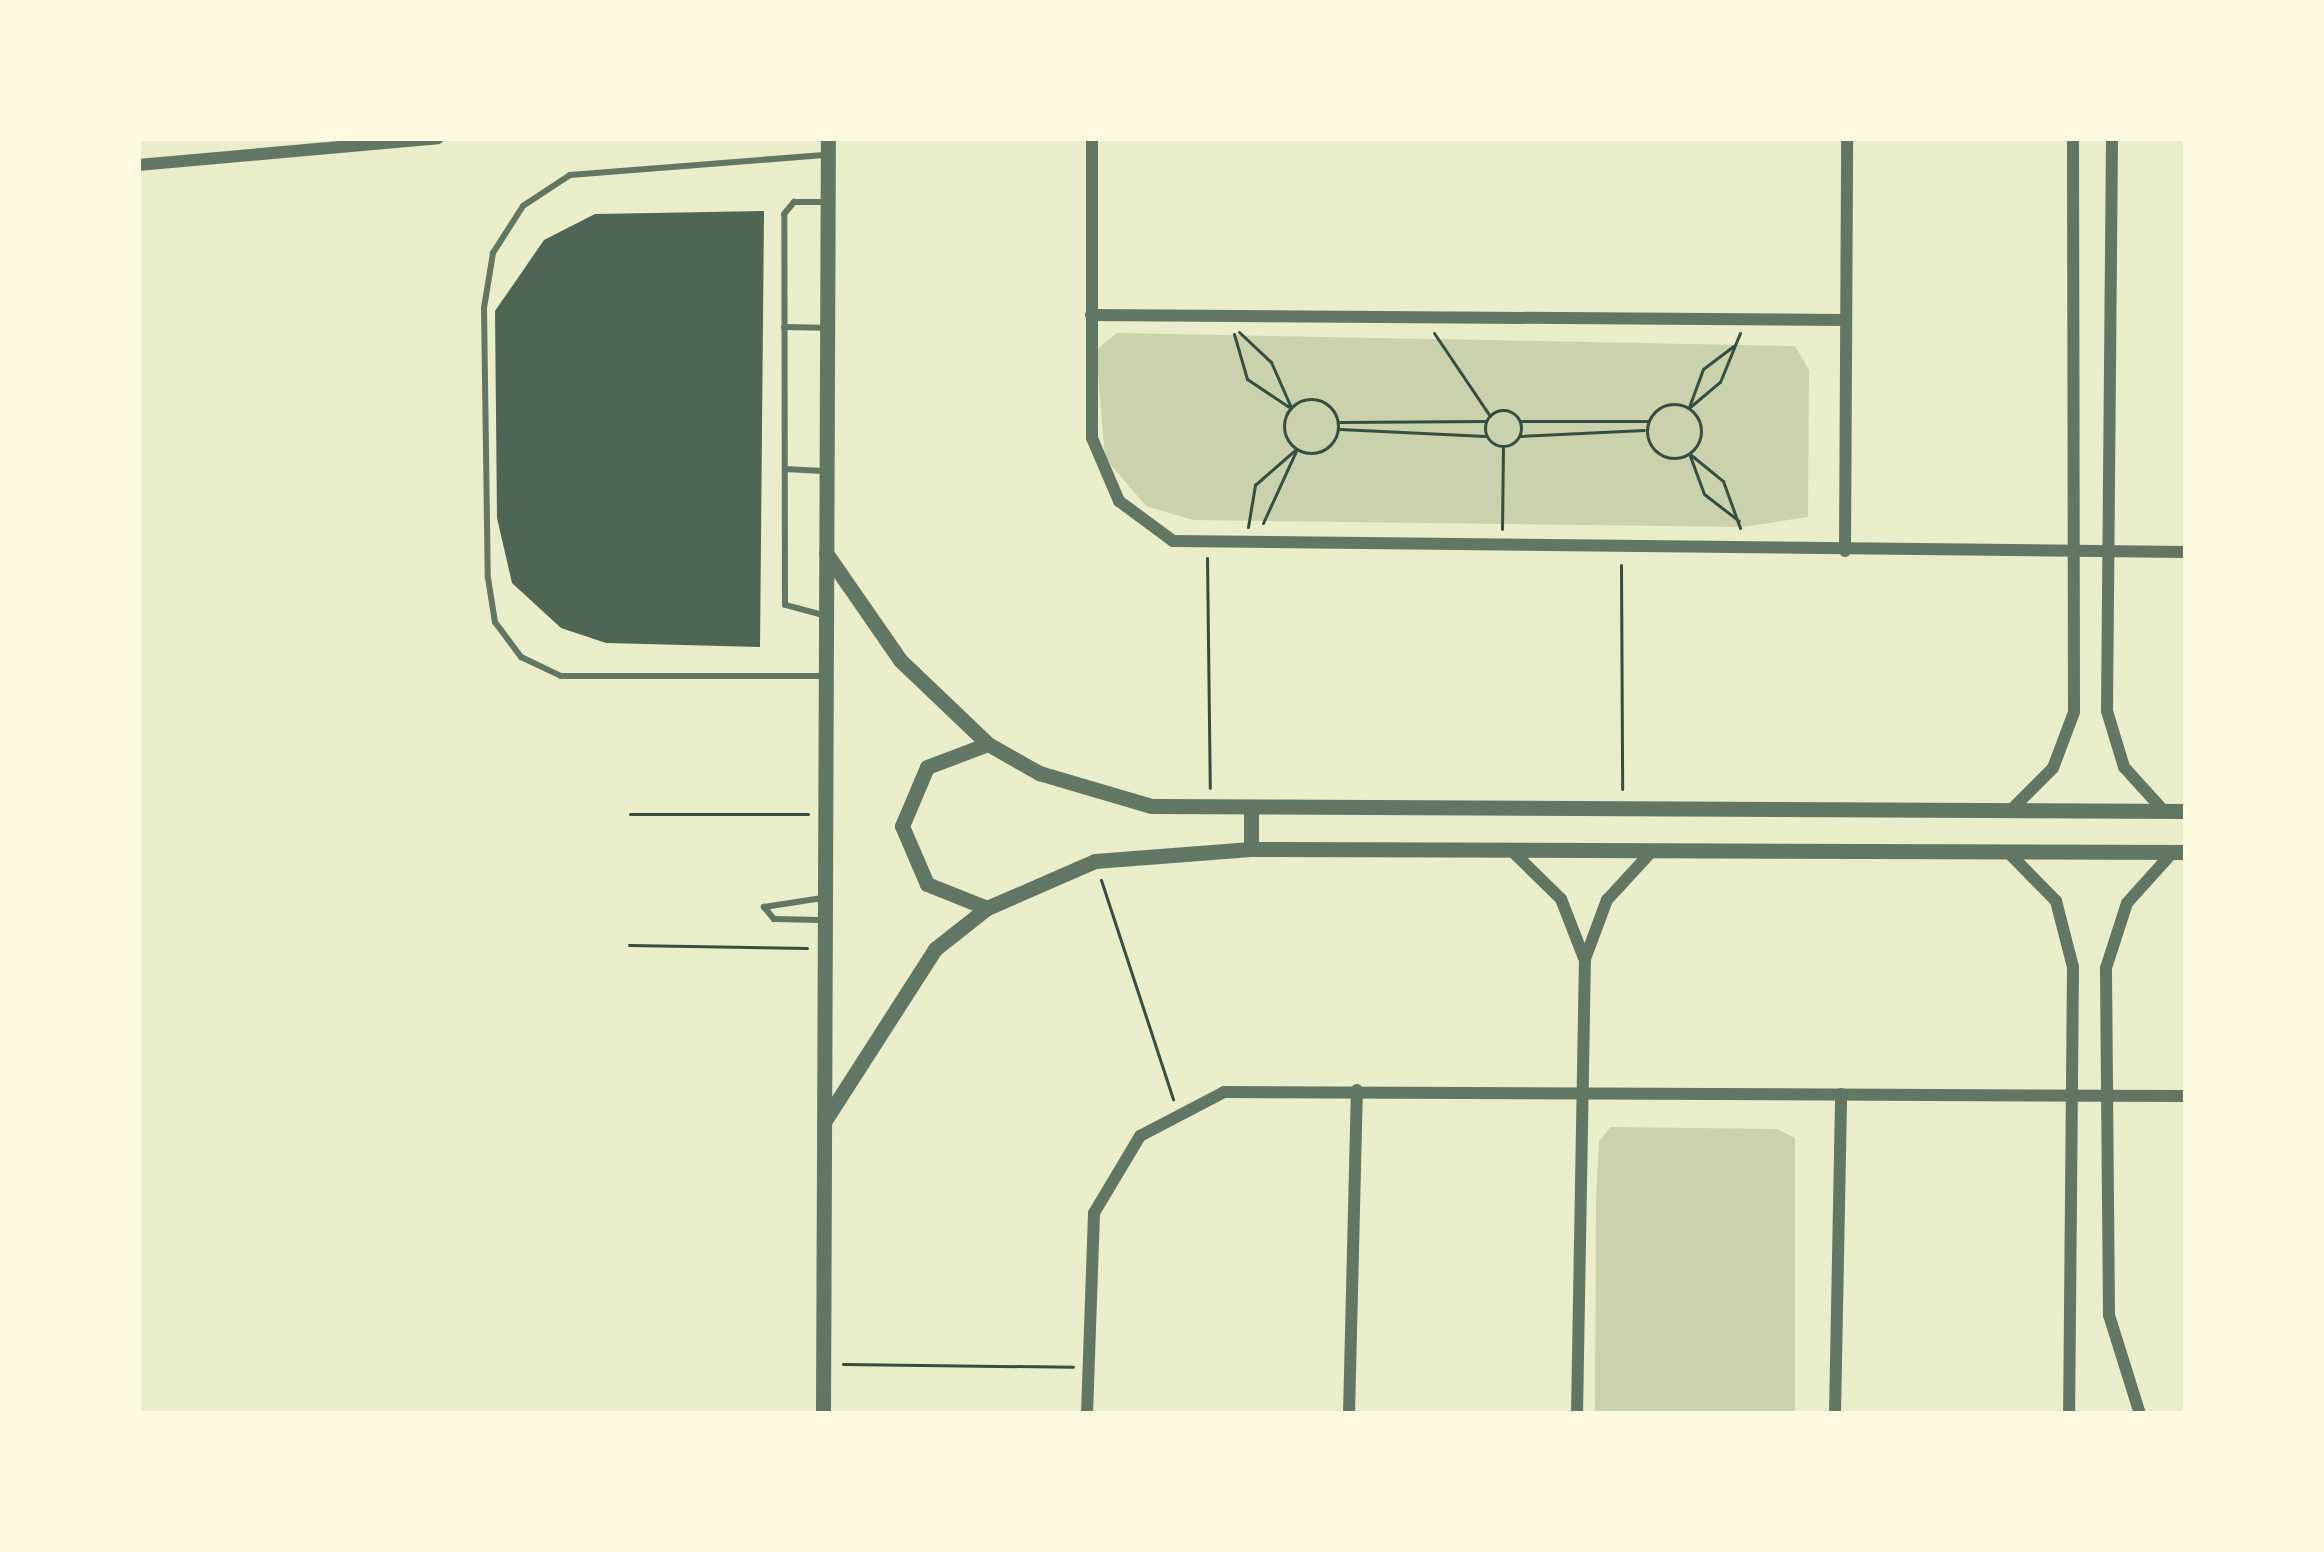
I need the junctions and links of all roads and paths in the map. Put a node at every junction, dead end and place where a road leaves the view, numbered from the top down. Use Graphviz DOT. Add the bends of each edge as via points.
graph roads {
  1 [pos="438,138"];
  2 [pos="1092,138"];
  3 [pos="1847,138"];
  4 [pos="2073,138"];
  5 [pos="2111,138"];
  6 [pos="828,146"];
  7 [pos="138,165"];
  8 [pos="828,202"];
  9 [pos="1091,315"];
  10 [pos="1424,317"];
  11 [pos="1744,320"];
  12 [pos="1846,320"];
  13 [pos="784,327"];
  14 [pos="827,328"];
  15 [pos="1737,344"];
  16 [pos="1291,407"];
  17 [pos="1689,408"];
  18 [pos="1490,416"];
  19 [pos="1486,422"];
  20 [pos="1520,422"];
  21 [pos="1649,422"];
  22 [pos="1338,426"];
  23 [pos="1647,430"];
  24 [pos="1486,436"];
  25 [pos="1520,436"];
  26 [pos="1502,447"];
  27 [pos="1297,449"];
  28 [pos="1689,454"];
  29 [pos="785,469"];
  30 [pos="827,471"];
  31 [pos="1738,521"];
  32 [pos="1207,550"];
  33 [pos="2075,550"];
  34 [pos="2108,550"];
  35 [pos="1502,551"];
  36 [pos="1622,551"];
  37 [pos="1744,551"];
  38 [pos="1845,551"];
  39 [pos="2186,552"];
  40 [pos="826,553"];
  41 [pos="826,615"];
  42 [pos="826,676"];
  43 [pos="988,744"];
  44 [pos="1250,809"];
  45 [pos="1622,809"];
  46 [pos="1210,810"];
  47 [pos="2011,810"];
  48 [pos="2163,810"];
  49 [pos="2186,811"];
  50 [pos="630,814"];
  51 [pos="826,814"];
  52 [pos="1250,849"];
  53 [pos="1511,850"];
  54 [pos="1654,850"];
  55 [pos="2008,852"];
  56 [pos="2179,852"];
  57 [pos="1095,861"];
  58 [pos="825,897"];
  59 [pos="987,908"];
  60 [pos="825,921"];
  61 [pos="629,945"];
  62 [pos="825,948"];
  63 [pos="1585,959"];
  64 [pos="1357,1090"];
  65 [pos="1583,1092"];
  66 [pos="1841,1094"];
  67 [pos="2072,1096"];
  68 [pos="2106,1096"];
  69 [pos="2186,1096"];
  70 [pos="1177,1109"];
  71 [pos="824,1122"];
  72 [pos="823,1364"];
  73 [pos="1087,1367"];
  74 [pos="823,1414"];
  75 [pos="1087,1414"];
  76 [pos="1349,1414"];
  77 [pos="1577,1414"];
  78 [pos="1835,1414"];
  79 [pos="2069,1414"];
  80 [pos="2140,1414"];
  1 -- 7 [label="street"];
  2 -- 9 [label="street"];
  3 -- 12 [label="street"];
  4 -- 33 [label="street"];
  5 -- 34 [label="street"];
  6 -- 8 [label="street"];
  6 -- 42 [label="lane" via="571,175 523,206 493,253 484,308 488,578 495,622 521,657 560,676"];
  8 -- 13 [label="lane" via="787,206"];
  8 -- 14 [label="street"];
  9 -- 10 [label="street"];
  9 -- 32 [label="street" via="1101,472 1143,525"];
  10 -- 11 [label="street"];
  10 -- 18 [label="path"];
  11 -- 12 [label="street"];
  11 -- 15 [label="path"];
  12 -- 38 [label="street"];
  13 -- 14 [label="lane"];
  13 -- 29 [label="lane"];
  14 -- 30 [label="street"];
  15 -- 17 [label="path" via="1720,382"];
  15 -- 17 [label="path" via="1703,369"];
  16 -- 16 [label="path" via="1247,379 1234,329 1271,362"];
  16 -- 22 [label="path" via="1319,400"];
  16 -- 27 [label="path" via="1284,433"];
  17 -- 21 [label="path" via="1667,405"];
  17 -- 28 [label="path" via="1701,432"];
  18 -- 19 [label="path"];
  18 -- 20 [label="path"];
  19 -- 22 [label="path"];
  19 -- 24 [label="path"];
  20 -- 21 [label="path"];
  20 -- 25 [label="path"];
  21 -- 23 [label="path"];
  22 -- 24 [label="path"];
  22 -- 27 [label="path" via="1326,448"];
  23 -- 25 [label="path"];
  23 -- 28 [label="path" via="1657,452"];
  24 -- 26 [label="path"];
  25 -- 26 [label="path"];
  26 -- 35 [label="path"];
  27 -- 27 [label="path" via="1280,498 1250,539 1255,484"];
  28 -- 31 [label="path" via="1705,494"];
  28 -- 31 [label="path" via="1723,481"];
  29 -- 30 [label="lane"];
  29 -- 41 [label="lane" via="785,605"];
  30 -- 40 [label="street"];
  31 -- 37 [label="path"];
  32 -- 35 [label="street"];
  32 -- 46 [label="path"];
  33 -- 34 [label="street"];
  33 -- 38 [label="street"];
  33 -- 47 [label="street" via="2074,712 2054,768"];
  34 -- 39 [label="street"];
  34 -- 48 [label="street" via="2110,726 2124,766"];
  35 -- 36 [label="street"];
  36 -- 37 [label="street"];
  36 -- 45 [label="path"];
  37 -- 38 [label="street"];
  40 -- 41 [label="street"];
  40 -- 43 [label="street" via="900,660"];
  41 -- 42 [label="street"];
  42 -- 51 [label="street"];
  43 -- 46 [label="street" via="1094,794"];
  43 -- 59 [label="street" via="927,767 902,826 927,884"];
  44 -- 45 [label="street"];
  44 -- 46 [label="street"];
  44 -- 52 [label="street"];
  45 -- 47 [label="street"];
  47 -- 48 [label="street"];
  48 -- 49 [label="street"];
  50 -- 51 [label="path"];
  51 -- 58 [label="street"];
  52 -- 53 [label="street"];
  52 -- 57 [label="street"];
  53 -- 54 [label="street"];
  53 -- 63 [label="street" via="1561,899"];
  54 -- 55 [label="street"];
  54 -- 63 [label="street" via="1606,900"];
  55 -- 56 [label="street"];
  55 -- 67 [label="street" via="2045,887 2069,933"];
  56 -- 68 [label="street" via="2114,935"];
  57 -- 59 [label="street"];
  57 -- 70 [label="path"];
  58 -- 60 [label="street"];
  58 -- 60 [label="lane" via="764,907 774,919"];
  59 -- 71 [label="street" via="893,1000"];
  60 -- 62 [label="street"];
  61 -- 62 [label="path"];
  62 -- 71 [label="street"];
  63 -- 65 [label="street"];
  64 -- 65 [label="street"];
  64 -- 70 [label="street" via="1224,1092"];
  64 -- 76 [label="street"];
  65 -- 66 [label="street"];
  65 -- 77 [label="street"];
  66 -- 67 [label="street"];
  66 -- 78 [label="street"];
  67 -- 68 [label="street"];
  67 -- 79 [label="street"];
  68 -- 69 [label="street"];
  68 -- 80 [label="street" via="2109,1315"];
  70 -- 73 [label="street" via="1112,1172 1094,1213"];
  71 -- 72 [label="street"];
  72 -- 73 [label="path"];
  72 -- 74 [label="street"];
  73 -- 75 [label="street"];
}
